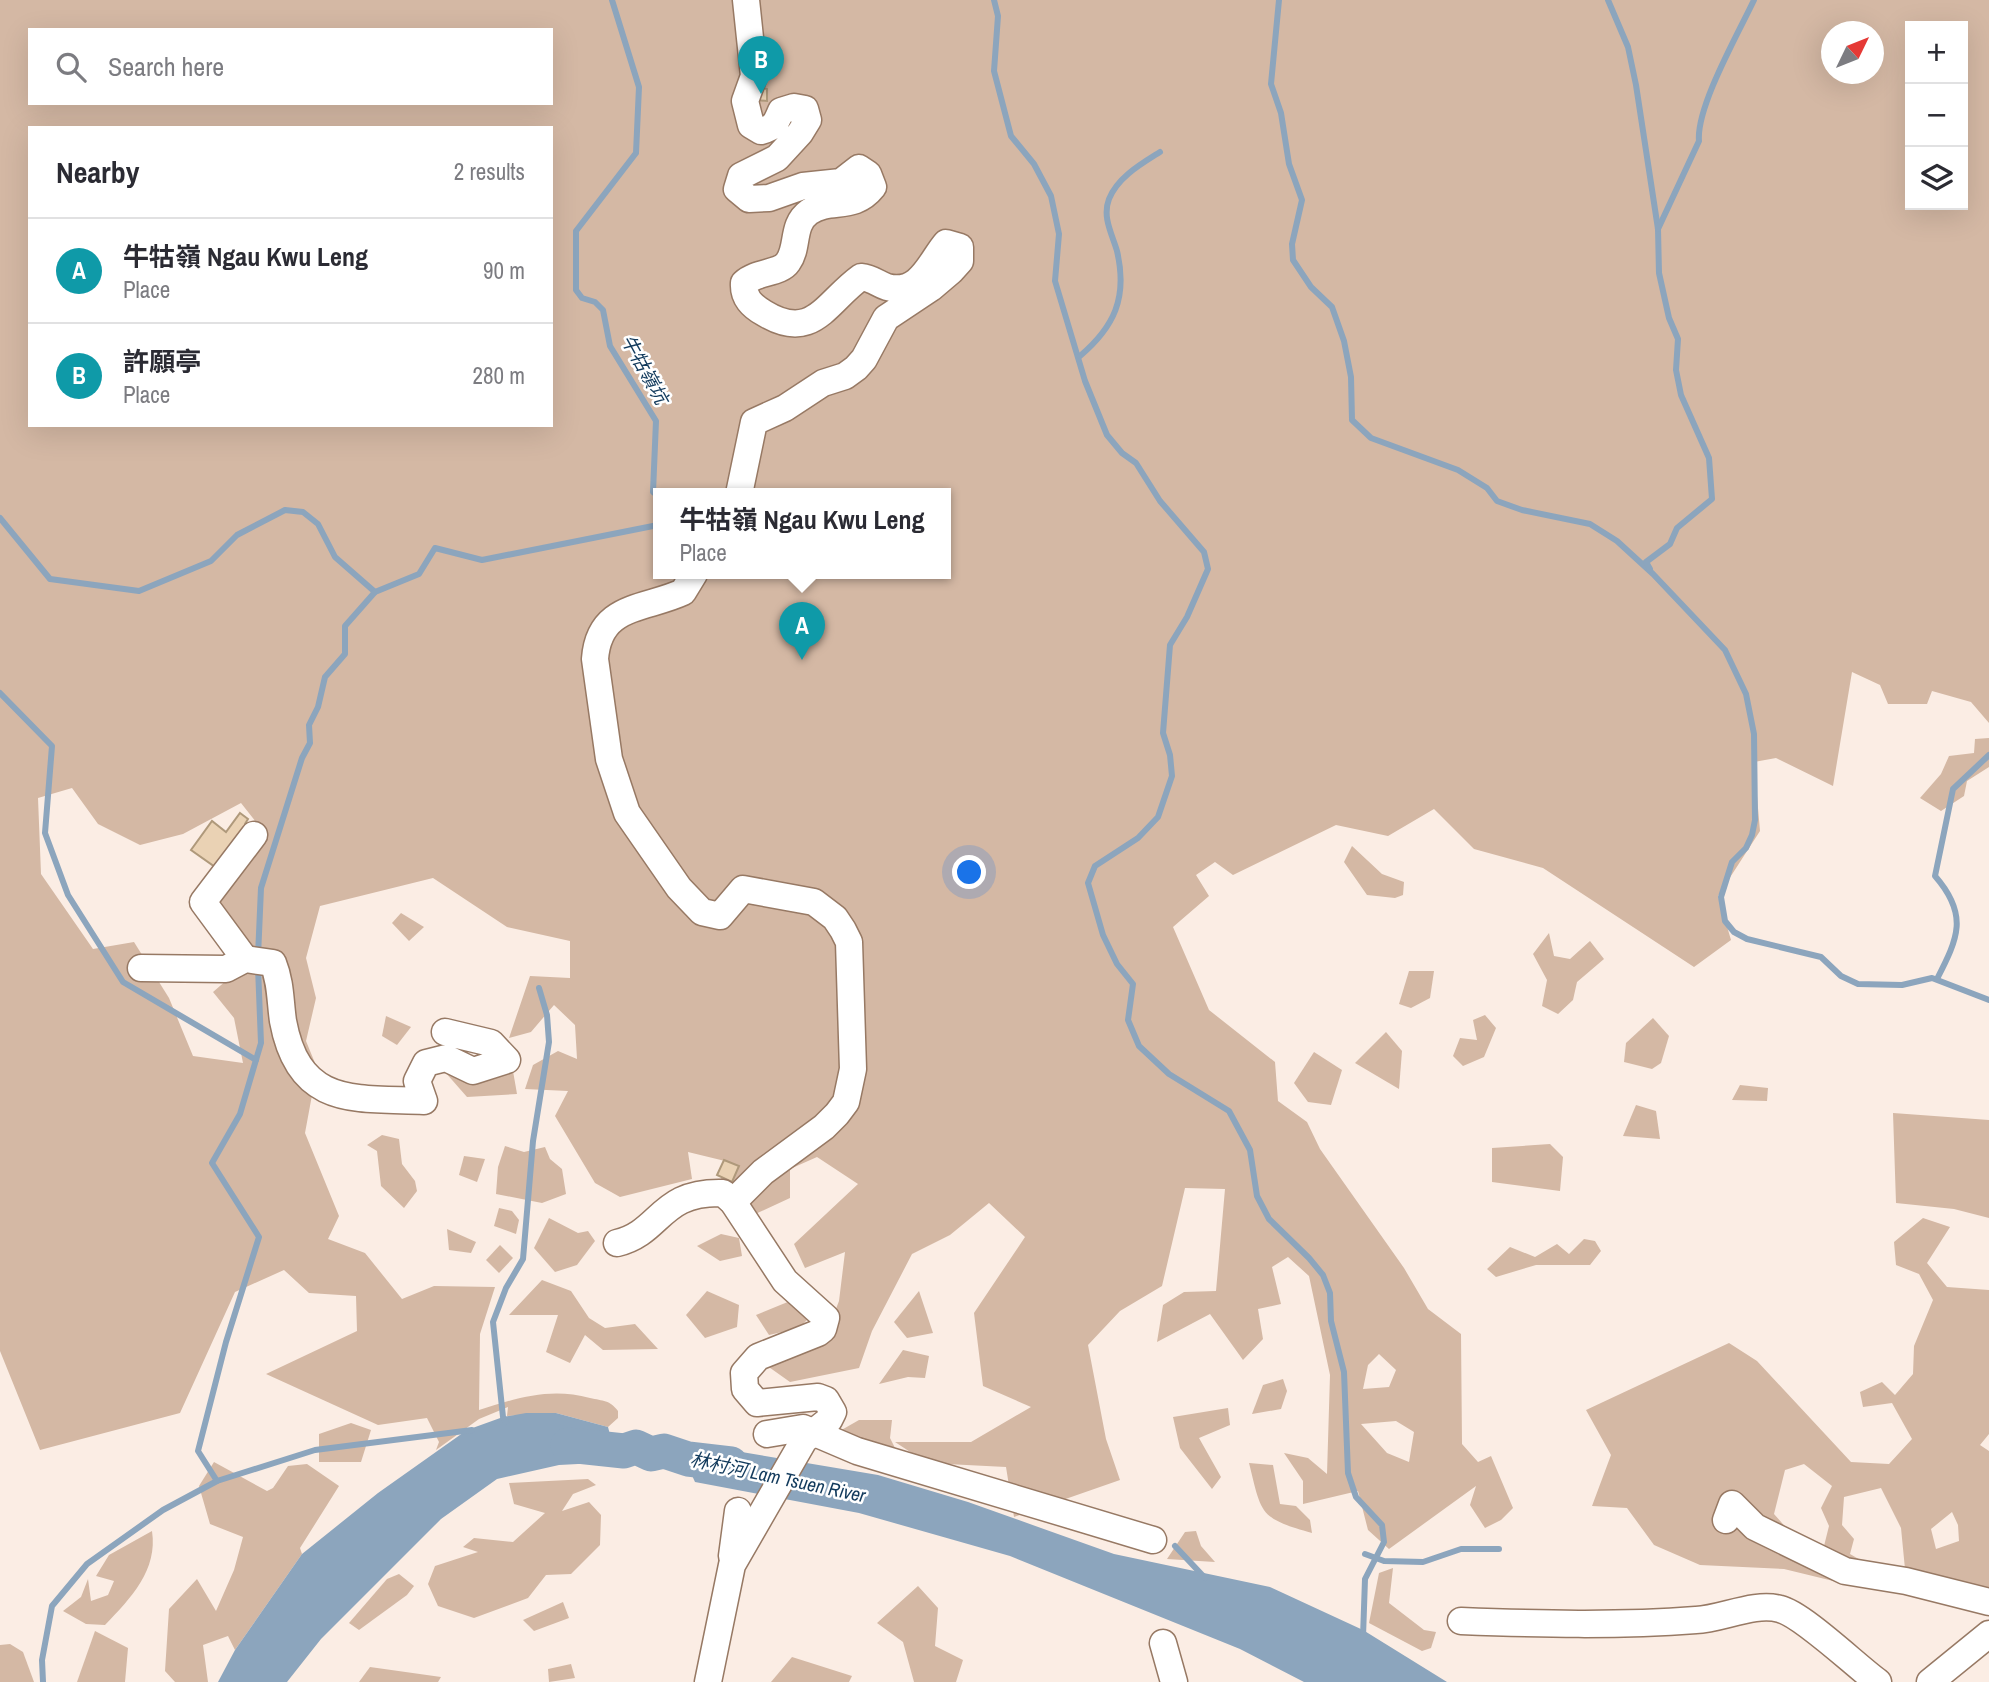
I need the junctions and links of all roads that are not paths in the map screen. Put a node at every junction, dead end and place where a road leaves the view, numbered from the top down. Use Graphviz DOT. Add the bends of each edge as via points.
graph roads {
  1 [pos="746,0"];
  2 [pos="740,488"];
  3 [pos="691,579"];
  4 [pos="254,835"];
  5 [pos="254,960"];
  6 [pos="141,968"];
  7 [pos="445,1032"];
  8 [pos="733,1202"];
  9 [pos="617,1243"];
  10 [pos="767,1434"];
  11 [pos="807,1440"];
  12 [pos="738,1511"];
  13 [pos="1726,1520"];
  14 [pos="1153,1540"];
  15 [pos="738,1556"];
  16 [pos="1989,1602"];
  17 [pos="1461,1621"];
  18 [pos="1989,1634"];
  19 [pos="1163,1643"];
  20 [pos="1845,1670"];
  21 [pos="708,1682"];
  22 [pos="1174,1682"];
  23 [pos="1878,1682"];
  24 [pos="1930,1682"];
  1 -- 2 [label="street" via="754,76 745,101 751,125 768,130 775,126 781,111 794,107 805,109 808,120 777,158 741,176 737,189 749,199 769,198 803,186 841,182 859,168 869,174 873,187 866,197 810,212 799,223 789,262 744,283 753,307 789,324 803,324 861,277 895,288 912,284 927,272 946,243 960,247 962,254 931,288 886,318 856,368 754,422"];
  3 -- 8 [label="street" via="683,592 614,618 602,629 596,645 609,759 624,807 678,888 702,912 720,916 743,889 814,902 843,930 851,969 853,1069 846,1101 824,1127 763,1172"];
  4 -- 5 [label="street" via="204,902"];
  5 -- 6 [label="street" via="226,969"];
  5 -- 7 [label="street" via="273,963 282,984 284,1021 294,1055 316,1085 340,1097 424,1101 417,1081 426,1063 446,1058 473,1071 507,1060 491,1043"];
  8 -- 9 [label="street" via="723,1194 687,1196 631,1240"];
  8 -- 11 [label="street" via="785,1281 826,1322 810,1338 750,1363 743,1380 757,1403 826,1400 833,1412"];
  10 -- 11 [label="street" via="803,1428"];
  11 -- 14 [label="street"];
  11 -- 15 [label="street"];
  12 -- 15 [label="street"];
  13 -- 16 [label="street" via="1732,1504 1755,1527 1845,1571"];
  15 -- 21 [label="street"];
  17 -- 20 [label="street" via="1578,1625 1699,1620 1767,1607 1805,1623"];
  18 -- 24 [label="street"];
  19 -- 22 [label="street"];
  20 -- 23 [label="street"];
}
